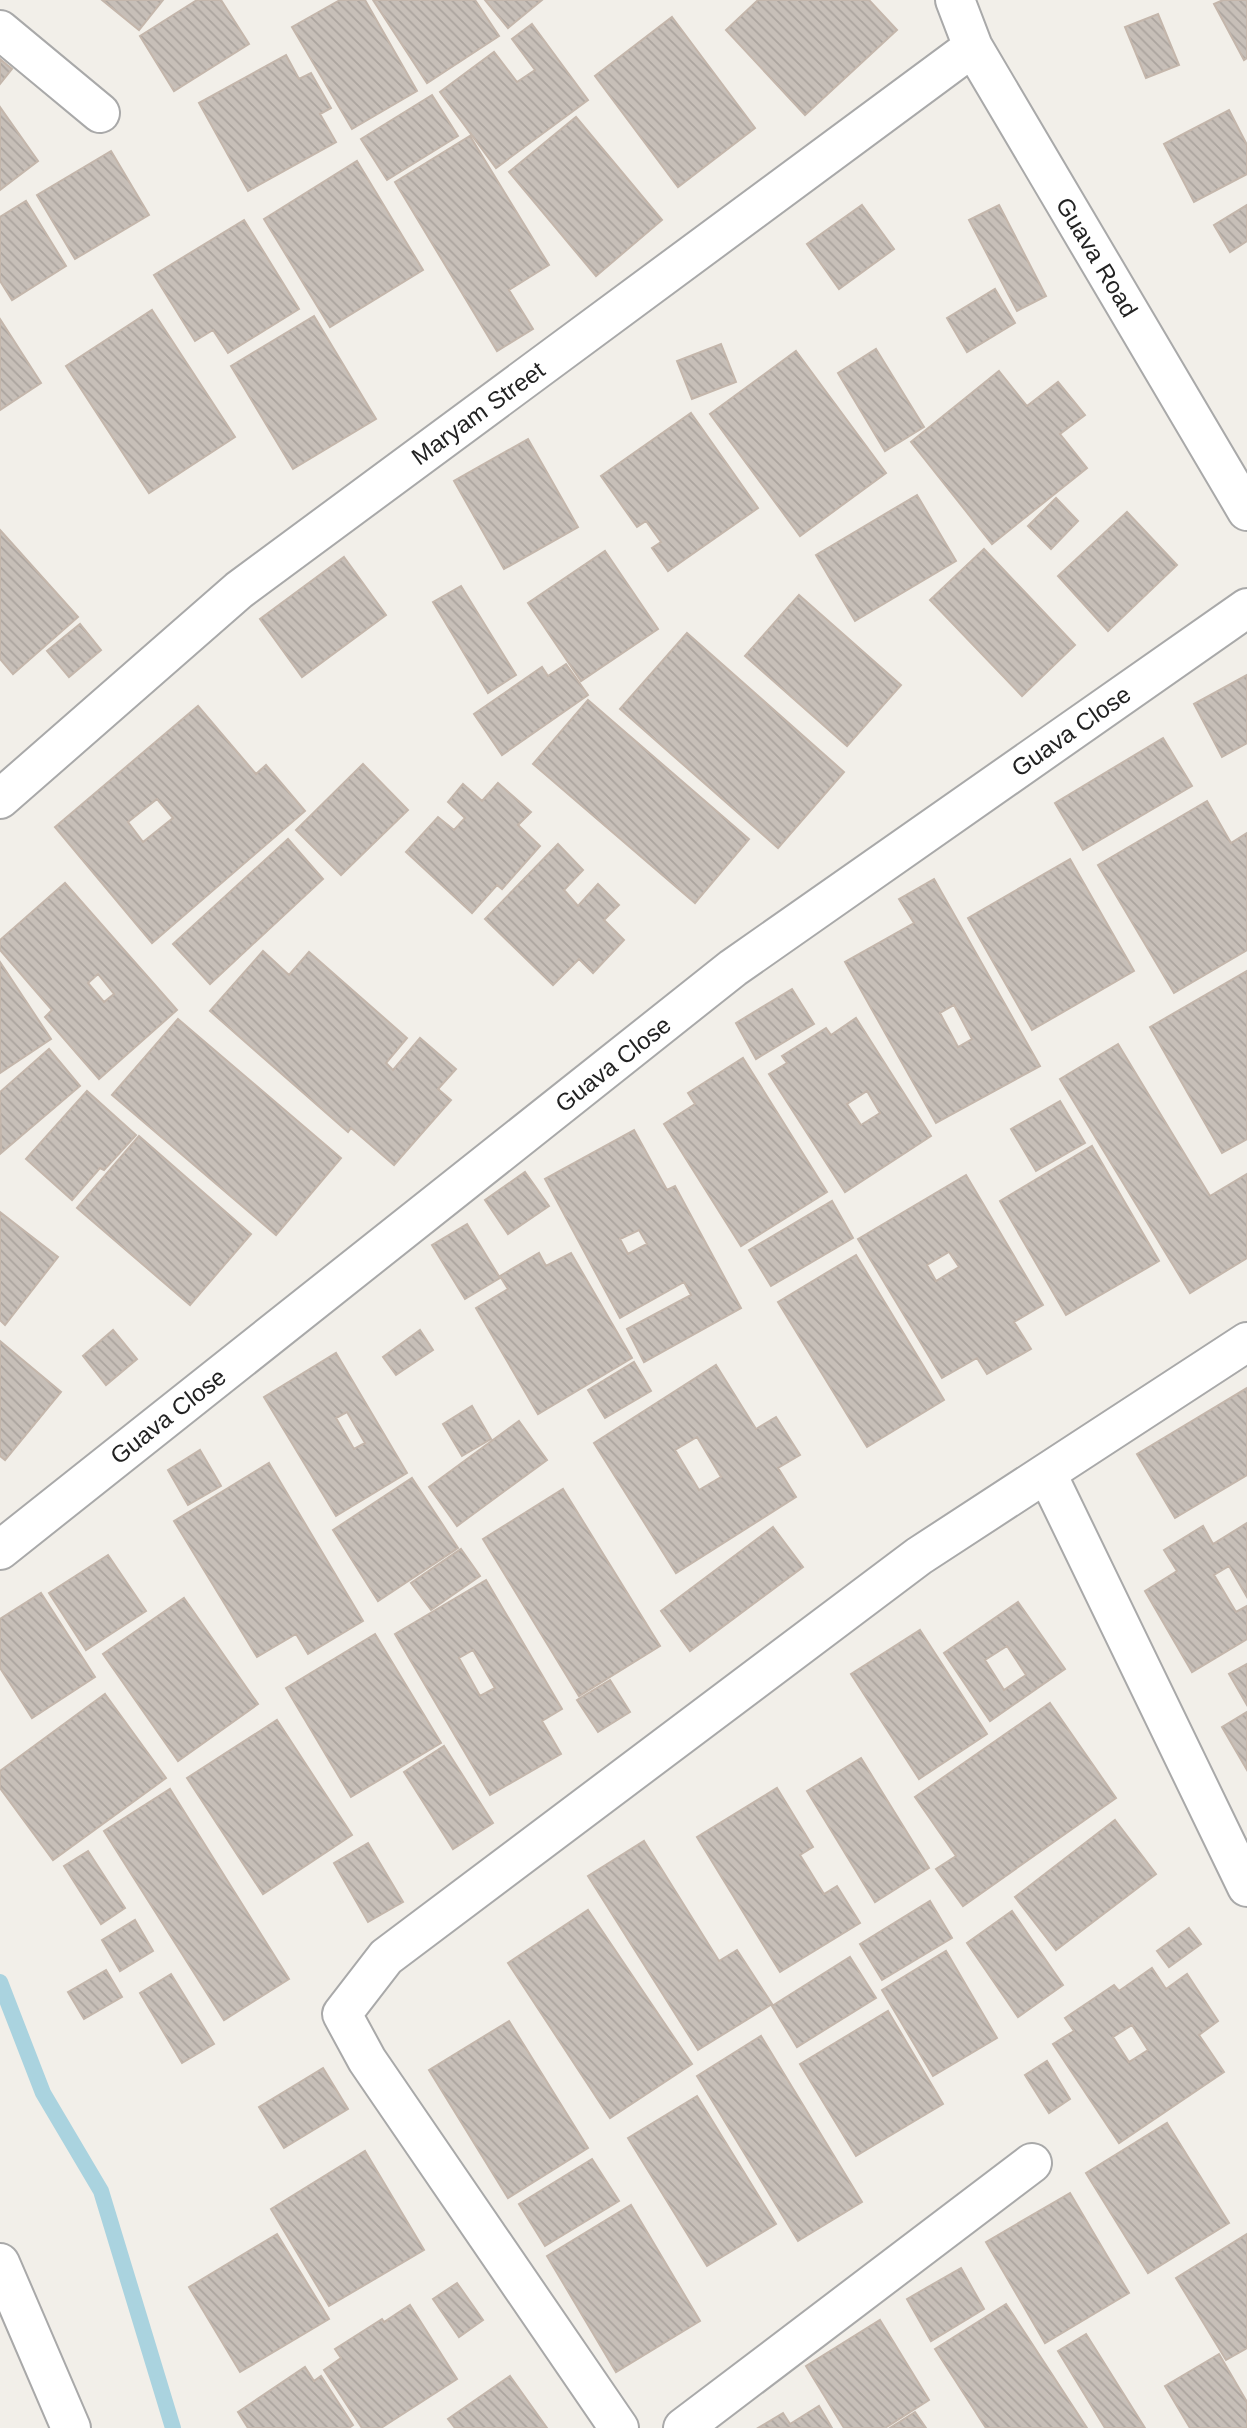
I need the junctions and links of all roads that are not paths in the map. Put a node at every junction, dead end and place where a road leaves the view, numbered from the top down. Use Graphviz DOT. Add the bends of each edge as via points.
graph roads {
  1 [pos="955,0"];
  2 [pos="0,30"];
  3 [pos="973,47"];
  4 [pos="100,113"];
  5 [pos="1247,511"];
  6 [pos="1247,607"];
  7 [pos="4,789"];
  8 [pos="1247,1342"];
  9 [pos="1047,1474"];
  10 [pos="0,1550"];
  11 [pos="1247,1887"];
  12 [pos="1032,2163"];
  13 [pos="0,2263"];
  14 [pos="71,2428"];
  15 [pos="619,2428"];
  16 [pos="683,2428"];
  1 -- 3 [label="street, Guava Road"];
  2 -- 4 [label="street"];
  3 -- 5 [label="street, Guava Road"];
  3 -- 7 [label="street, Maryam Street" via="239,590"];
  6 -- 10 [label="street, Guava Close" via="733,968"];
  8 -- 9 [label="street"];
  9 -- 11 [label="street"];
  9 -- 15 [label="street" via="919,1556 386,1957 342,2014 367,2060"];
  12 -- 16 [label="street"];
  13 -- 14 [label="street"];
}
